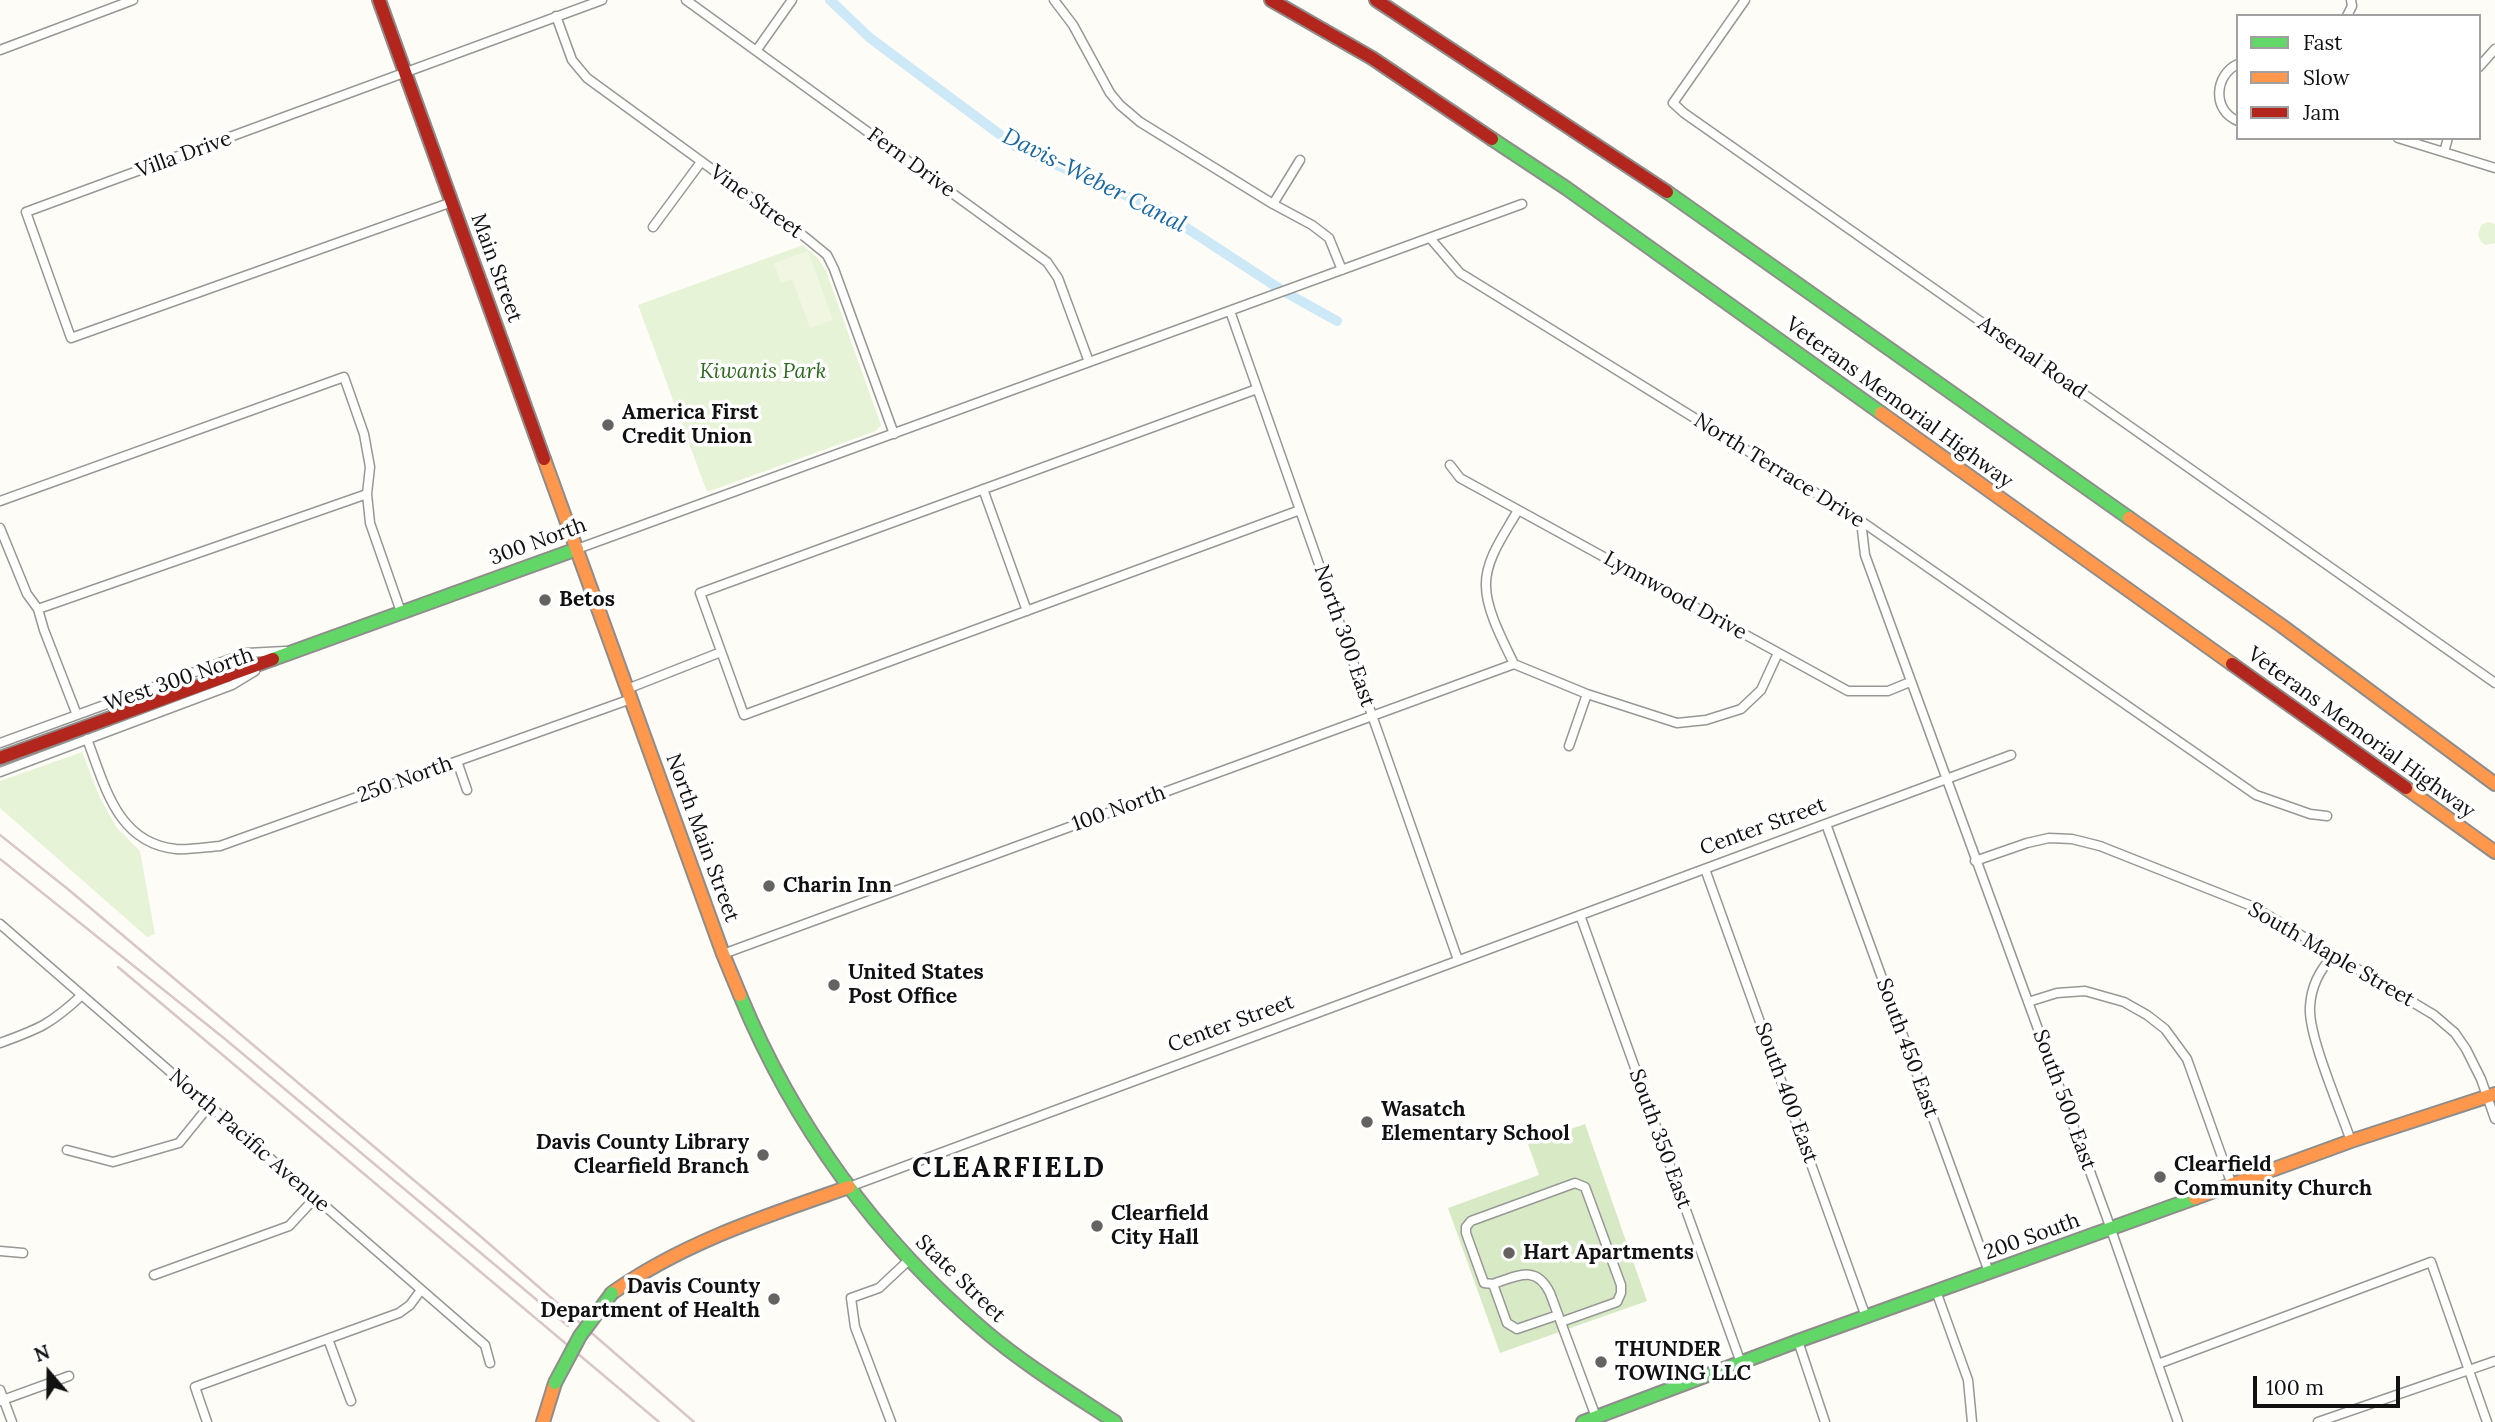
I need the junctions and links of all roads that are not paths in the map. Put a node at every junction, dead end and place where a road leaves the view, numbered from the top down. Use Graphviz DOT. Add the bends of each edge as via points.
graph roads {
  1 [pos="134,0"];
  2 [pos="379,0"];
  3 [pos="602,0"];
  4 [pos="686,0"];
  5 [pos="792,0"];
  6 [pos="1054,0"];
  7 [pos="1259,0"];
  8 [pos="1271,0"];
  9 [pos="1376,0"];
  10 [pos="1745,0"];
  11 [pos="556,16"];
  12 [pos="1306,20"];
  13 [pos="2495,48"];
  14 [pos="0,50"];
  15 [pos="756,51"];
  16 [pos="2236,65"];
  17 [pos="2481,65"];
  18 [pos="405,73"];
  19 [pos="2236,120"];
  20 [pos="2405,140"];
  21 [pos="2447,140"];
  22 [pos="2444,152"];
  23 [pos="1300,160"];
  24 [pos="701,162"];
  25 [pos="2495,168"];
  26 [pos="452,202"];
  27 [pos="1273,204"];
  28 [pos="1522,204"];
  29 [pos="653,227"];
  30 [pos="1430,238"];
  31 [pos="1342,270"];
  32 [pos="1230,311"];
  33 [pos="1089,362"];
  34 [pos="1257,389"];
  35 [pos="894,434"];
  36 [pos="1450,466"];
  37 [pos="983,489"];
  38 [pos="368,494"];
  39 [pos="0,501"];
  40 [pos="1300,510"];
  41 [pos="1518,510"];
  42 [pos="1861,521"];
  43 [pos="0,528"];
  44 [pos="577,549"];
  45 [pos="38,610"];
  46 [pos="1027,611"];
  47 [pos="401,612"];
  48 [pos="295,650"];
  49 [pos="721,652"];
  50 [pos="1778,653"];
  51 [pos="1514,664"];
  52 [pos="1910,682"];
  53 [pos="2495,683"];
  54 [pos="629,694"];
  55 [pos="1587,694"];
  56 [pos="77,715"];
  57 [pos="1373,716"];
  58 [pos="87,739"];
  59 [pos="0,743"];
  60 [pos="1569,746"];
  61 [pos="2011,755"];
  62 [pos="0,758"];
  63 [pos="457,761"];
  64 [pos="0,772"];
  65 [pos="1946,780"];
  66 [pos="2495,785"];
  67 [pos="467,790"];
  68 [pos="2327,816"];
  69 [pos="1826,824"];
  70 [pos="2495,852"];
  71 [pos="1975,861"];
  72 [pos="1705,869"];
  73 [pos="1580,915"];
  74 [pos="0,924"];
  75 [pos="723,954"];
  76 [pos="2334,954"];
  77 [pos="1458,960"];
  78 [pos="82,995"];
  79 [pos="2028,1002"];
  80 [pos="0,1043"];
  81 [pos="2491,1095"];
  82 [pos="209,1106"];
  83 [pos="2495,1119"];
  84 [pos="810,1132"];
  85 [pos="2351,1142"];
  86 [pos="67,1150"];
  87 [pos="2232,1185"];
  88 [pos="849,1187"];
  89 [pos="314,1199"];
  90 [pos="2111,1228"];
  91 [pos="0,1251"];
  92 [pos="23,1253"];
  93 [pos="910,1259"];
  94 [pos="1989,1272"];
  95 [pos="154,1275"];
  96 [pos="1493,1284"];
  97 [pos="421,1290"];
  98 [pos="1936,1292"];
  99 [pos="1866,1317"];
  100 [pos="1559,1318"];
  101 [pos="328,1339"];
  102 [pos="1798,1341"];
  103 [pos="2495,1361"];
  104 [pos="490,1363"];
  105 [pos="1741,1363"];
  106 [pos="2158,1364"];
  107 [pos="2469,1370"];
  108 [pos="69,1376"];
  109 [pos="0,1390"];
  110 [pos="2,1401"];
  111 [pos="351,1401"];
  112 [pos="1594,1420"];
  113 [pos="12,1422"];
  114 [pos="207,1422"];
  115 [pos="543,1422"];
  116 [pos="891,1422"];
  117 [pos="1115,1422"];
  118 [pos="1825,1422"];
  119 [pos="1972,1422"];
  120 [pos="2178,1422"];
  121 [pos="2318,1422"];
  122 [pos="2487,1422"];
  1 -- 14 [label="street"];
  2 -- 18 [label="main road, Main Street"];
  3 -- 11 [label="street"];
  4 -- 15 [label="street, Fern Drive"];
  5 -- 15 [label="street"];
  6 -- 27 [label="street" via="1120,105"];
  7 -- 12 [label="main road"];
  8 -- 12 [label="main road, Veterans Memorial Highway"];
  9 -- 66 [label="main road, Veterans Memorial Highway" via="1629,165 2282,626"];
  10 -- 53 [label="street, Arsenal Road" via="1673,103"];
  11 -- 18 [label="street"];
  11 -- 24 [label="street, Vine Street" via="582,74"];
  12 -- 70 [label="main road, Veterans Memorial Highway" via="1372,58 1566,188"];
  13 -- 17 [label="street"];
  15 -- 33 [label="street, Fern Drive" via="1047,262 1058,278"];
  16 -- 19 [label="street" via="2221,79 2218,92 2222,107"];
  18 -- 26 [label="main road, Main Street"];
  18 -- 26 [label="street, Villa Drive" via="26,212 48,275 71,338"];
  20 -- 22 [label="street"];
  21 -- 22 [label="street"];
  22 -- 25 [label="street"];
  23 -- 27 [label="street"];
  24 -- 29 [label="street"];
  24 -- 35 [label="street, Vine Street" via="827,256"];
  26 -- 44 [label="main road, Main Street"];
  27 -- 31 [label="street" via="1329,238"];
  28 -- 30 [label="street, 300 North"];
  30 -- 31 [label="street, 300 North"];
  30 -- 42 [label="street, North Terrace Drive" via="1460,272"];
  31 -- 32 [label="street, 300 North"];
  32 -- 33 [label="street, 300 North"];
  32 -- 34 [label="street, North 300 East"];
  33 -- 35 [label="street, 300 North"];
  34 -- 37 [label="street"];
  34 -- 40 [label="street, North 300 East"];
  35 -- 44 [label="street, 300 North"];
  36 -- 41 [label="street, Lynnwood Drive" via="1460,478"];
  37 -- 46 [label="street"];
  37 -- 49 [label="street" via="700,593"];
  38 -- 39 [label="street" via="370,467 364,434 344,377"];
  38 -- 45 [label="street"];
  38 -- 47 [label="street" via="373,535"];
  40 -- 46 [label="street"];
  40 -- 57 [label="street, North 300 East"];
  41 -- 50 [label="street, Lynnwood Drive"];
  41 -- 51 [label="street" via="1492,557 1486,586 1495,624"];
  42 -- 52 [label="street, South 500 East" via="1865,555"];
  42 -- 68 [label="street, North Terrace Drive" via="2256,795"];
  43 -- 45 [label="street"];
  44 -- 47 [label="main road, 300 North"];
  44 -- 54 [label="main road, North Main Street"];
  45 -- 56 [label="street"];
  46 -- 49 [label="street" via="744,715"];
  47 -- 48 [label="main road, 300 North"];
  48 -- 56 [label="street, West 300 North" via="247,653"];
  48 -- 58 [label="street, West 300 North" via="232,685"];
  48 -- 62 [label="main road, 300 North"];
  49 -- 54 [label="street, 250 North"];
  50 -- 52 [label="street, Lynnwood Drive" via="1848,691 1888,691"];
  50 -- 55 [label="street" via="1760,690 1741,709 1706,720 1677,723"];
  51 -- 55 [label="street"];
  51 -- 57 [label="street, 100 North"];
  52 -- 65 [label="street, South 500 East"];
  54 -- 63 [label="street, 250 North"];
  54 -- 75 [label="main road, North Main Street"];
  55 -- 60 [label="street"];
  56 -- 59 [label="street, West 300 North"];
  57 -- 75 [label="street, 100 North"];
  57 -- 77 [label="street, North 300 East"];
  58 -- 63 [label="street, 250 North" via="125,825 153,843 176,849 220,846"];
  58 -- 64 [label="street, West 300 North"];
  61 -- 65 [label="street, Center Street"];
  63 -- 67 [label="street"];
  65 -- 69 [label="street, Center Street"];
  65 -- 71 [label="street, South 500 East"];
  69 -- 72 [label="street, Center Street"];
  69 -- 94 [label="street, South 450 East"];
  71 -- 76 [label="street, South Maple Street" via="2049,838 2073,839 2254,907"];
  71 -- 79 [label="street, South 500 East"];
  72 -- 73 [label="street, Center Street"];
  72 -- 99 [label="street, South 400 East"];
  73 -- 77 [label="street, Center Street"];
  73 -- 105 [label="street, South 350 East"];
  74 -- 78 [label="street, North Pacific Avenue"];
  75 -- 84 [label="main road, North Main Street" via="762,1049"];
  76 -- 81 [label="street, South Maple Street" via="2434,1015 2455,1033"];
  76 -- 85 [label="street" via="2313,987 2309,1010"];
  77 -- 88 [label="street, Center Street"];
  78 -- 80 [label="street" via="57,1019"];
  78 -- 82 [label="street, North Pacific Avenue"];
  79 -- 87 [label="street" via="2085,991 2124,1002 2165,1029 2187,1059"];
  79 -- 90 [label="street, South 500 East"];
  81 -- 83 [label="street, South Maple Street"];
  81 -- 85 [label="main road, 200 South"];
  82 -- 86 [label="street" via="179,1143 113,1163"];
  82 -- 89 [label="street, North Pacific Avenue"];
  84 -- 88 [label="main road, State Street"];
  85 -- 87 [label="main road, 200 South"];
  87 -- 90 [label="main road, 200 South"];
  88 -- 93 [label="main road, State Street"];
  88 -- 115 [label="main road, Center Street, bridge" via="691,1245 638,1273 612,1293 581,1332 566,1356"];
  89 -- 95 [label="street" via="289,1226"];
  89 -- 97 [label="street, North Pacific Avenue"];
  90 -- 94 [label="main road, 200 South"];
  90 -- 106 [label="street, South 500 East"];
  91 -- 92 [label="street"];
  93 -- 116 [label="street" via="879,1287 851,1298 855,1327"];
  93 -- 117 [label="main road, State Street" via="998,1342"];
  94 -- 98 [label="main road, 200 South"];
  96 -- 100 [label="street" via="1533,1275 1546,1285"];
  96 -- 100 [label="street" via="1511,1327"];
  96 -- 100 [label="street" via="1484,1283 1466,1233 1471,1221 1581,1184 1621,1293 1617,1302"];
  97 -- 101 [label="street" via="399,1313"];
  97 -- 104 [label="street, North Pacific Avenue" via="485,1346"];
  98 -- 99 [label="main road, 200 South"];
  98 -- 119 [label="street" via="1968,1380"];
  99 -- 102 [label="main road, 200 South"];
  100 -- 112 [label="street"];
  101 -- 111 [label="street"];
  101 -- 114 [label="street" via="195,1387"];
  102 -- 105 [label="main road, 200 South"];
  102 -- 118 [label="street"];
  103 -- 107 [label="street"];
  105 -- 112 [label="main road, 200 South"];
  106 -- 107 [label="street" via="2431,1262"];
  106 -- 120 [label="street, South 500 East"];
  107 -- 121 [label="street"];
  107 -- 122 [label="street"];
  108 -- 110 [label="street"];
  109 -- 110 [label="street"];
  110 -- 113 [label="street"];
}
